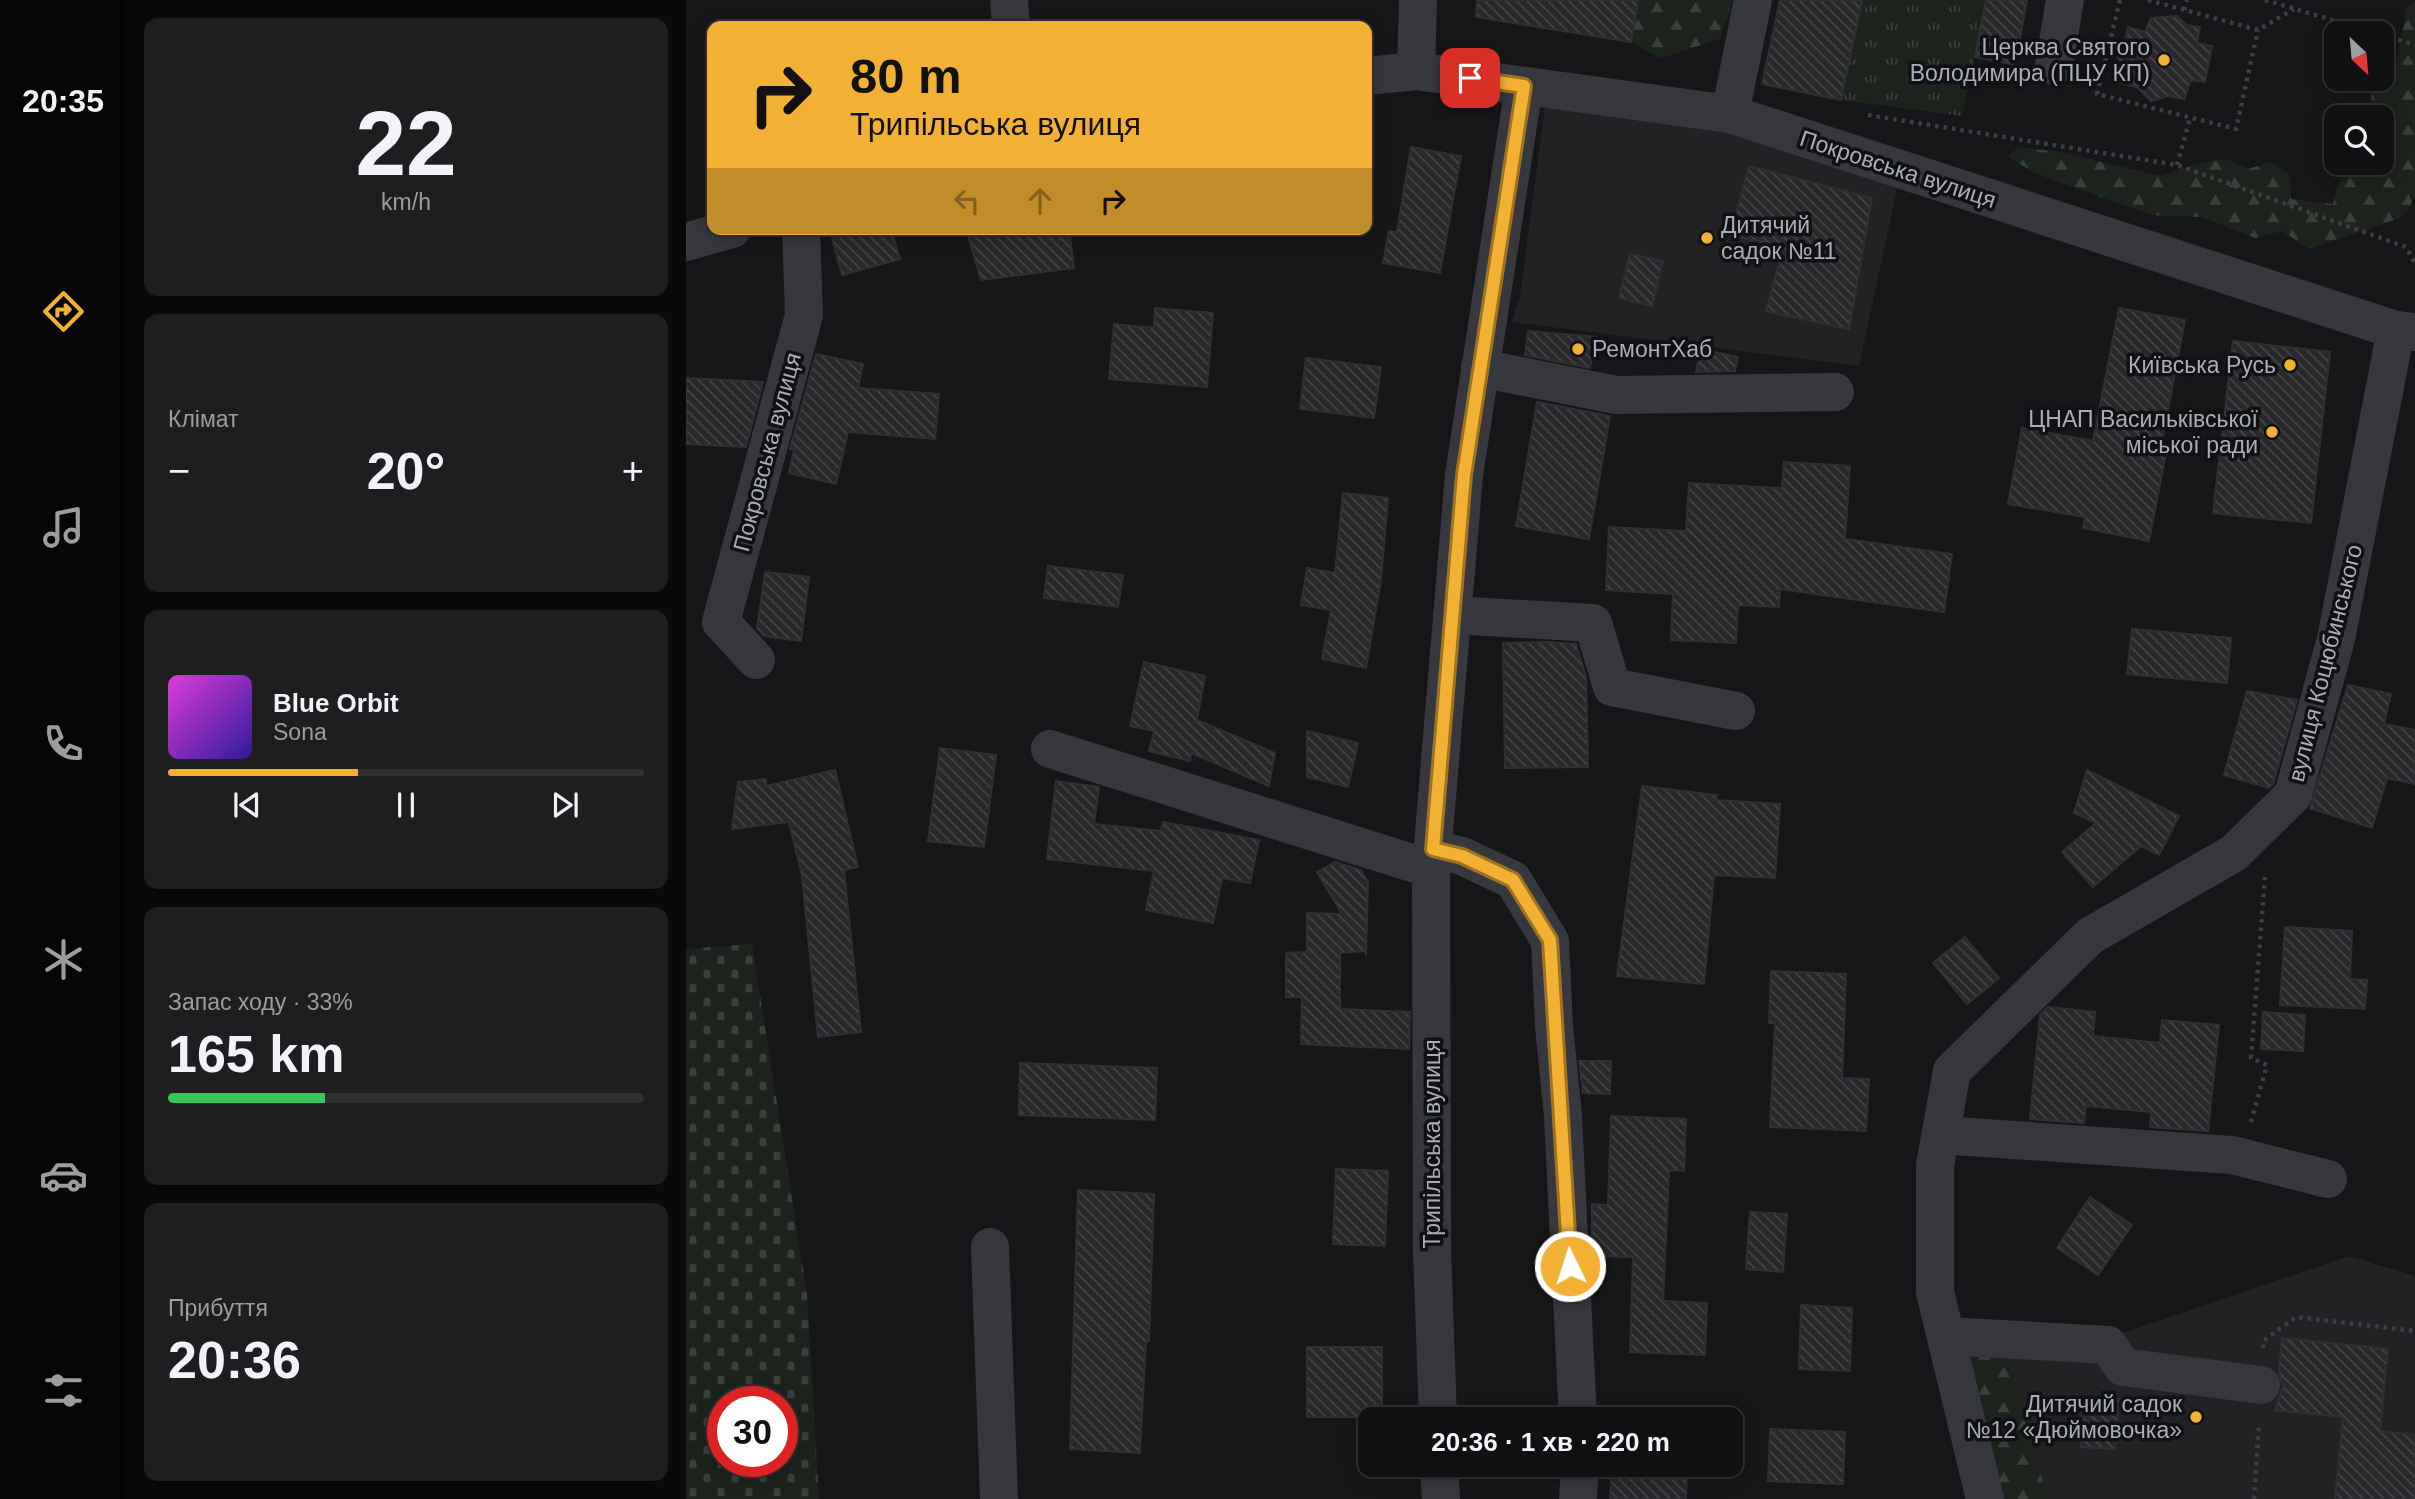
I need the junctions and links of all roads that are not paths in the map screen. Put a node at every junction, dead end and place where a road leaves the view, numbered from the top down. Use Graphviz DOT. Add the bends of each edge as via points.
graph roads {
  1 [pos="1009,0"];
  2 [pos="1418,0"];
  3 [pos="1753,0"];
  4 [pos="2065,0"];
  5 [pos="1011,21"];
  6 [pos="2054,66"];
  7 [pos="1416,71"];
  8 [pos="1372,75"];
  9 [pos="1524,86"];
  10 [pos="1730,114"];
  11 [pos="711,235"];
  12 [pos="801,235"];
  13 [pos="686,242"];
  14 [pos="2406,331"];
  15 [pos="1480,368"];
  16 [pos="1835,392"];
  17 [pos="1452,615"];
  18 [pos="756,660"];
  19 [pos="1737,712"];
  20 [pos="1050,749"];
  21 [pos="1432,859"];
  22 [pos="1941,1135"];
  23 [pos="2328,1179"];
  24 [pos="990,1247"];
  25 [pos="1946,1336"];
  26 [pos="2261,1385"];
  27 [pos="1438,1407"];
  28 [pos="1577,1407"];
  29 [pos="1440,1477"];
  30 [pos="1579,1477"];
  31 [pos="999,1499"];
  32 [pos="1441,1499"];
  33 [pos="1578,1499"];
  34 [pos="1985,1499"];
  1 -- 5 [label="street"];
  2 -- 7 [label="street"];
  3 -- 10 [label="street"];
  4 -- 6 [label="street"];
  7 -- 8 [label="street, Покровська вулиця"];
  7 -- 9 [label="street, Покровська вулиця"];
  9 -- 10 [label="street, Покровська вулиця"];
  9 -- 15 [label="street, Трипільська вулиця"];
  10 -- 14 [label="street, Покровська вулиця"];
  11 -- 13 [label="street"];
  12 -- 18 [label="street, Покровська вулиця" via="804,315 722,622"];
  14 -- 22 [label="street, вулиця Коцюбинського" via="2336,639 2293,795 2234,853 2090,936 1952,1071"];
  15 -- 16 [label="street" via="1616,395"];
  15 -- 17 [label="street, Трипільська вулиця" via="1464,475"];
  17 -- 19 [label="street" via="1593,623 1612,687"];
  17 -- 21 [label="street, Трипільська вулиця"];
  20 -- 21 [label="street"];
  21 -- 27 [label="street, Трипільська вулиця" via="1432,1237"];
  21 -- 28 [label="street" via="1462,856 1513,880 1550,940"];
  22 -- 23 [label="street" via="2239,1156"];
  22 -- 25 [label="street, вулиця Коцюбинського" via="1935,1165 1935,1292"];
  24 -- 31 [label="street"];
  25 -- 26 [label="street" via="2108,1345 2123,1367"];
  25 -- 34 [label="street, вулиця Коцюбинського"];
  29 -- 32 [label="street"];
  30 -- 33 [label="street"];
}
